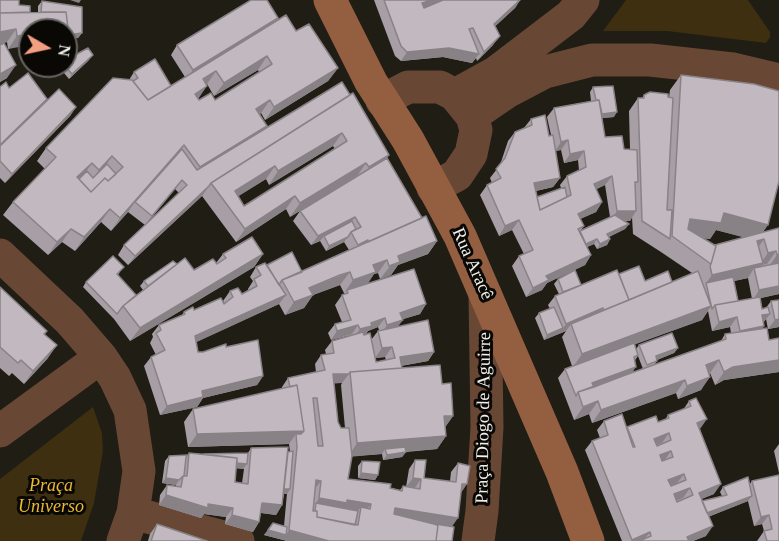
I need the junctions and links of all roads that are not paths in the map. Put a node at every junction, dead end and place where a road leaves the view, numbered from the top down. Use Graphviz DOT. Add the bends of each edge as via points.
graph roads {
  1 [pos="330,0"];
  2 [pos="577,8"];
  3 [pos="592,60"];
  4 [pos="779,80"];
  5 [pos="382,101"];
  6 [pos="463,106"];
  7 [pos="433,188"];
  8 [pos="0,255"];
  9 [pos="485,294"];
  10 [pos="101,357"];
  11 [pos="0,430"];
  12 [pos="128,527"];
  13 [pos="238,541"];
  14 [pos="477,541"];
  15 [pos="588,541"];
  1 -- 5 [label="street, Rua Aracê"];
  2 -- 3 [label="street"];
  2 -- 6 [label="street" via="495,73"];
  3 -- 4 [label="street" via="662,61 733,69"];
  3 -- 6 [label="street" via="545,72 507,92"];
  5 -- 6 [label="street" via="418,85 441,87"];
  5 -- 7 [label="street, Rua Aracê"];
  6 -- 7 [label="street" via="476,130 471,154 457,175"];
  7 -- 9 [label="street, Rua Aracê" via="460,236"];
  8 -- 10 [label="street" via="70,321"];
  9 -- 14 [label="street, Praça Diogo de Aguirre" via="487,427"];
  9 -- 15 [label="street, Rua Aracê"];
  10 -- 11 [label="street"];
  10 -- 12 [label="street" via="130,410 139,471"];
  12 -- 13 [label="street"];
}
